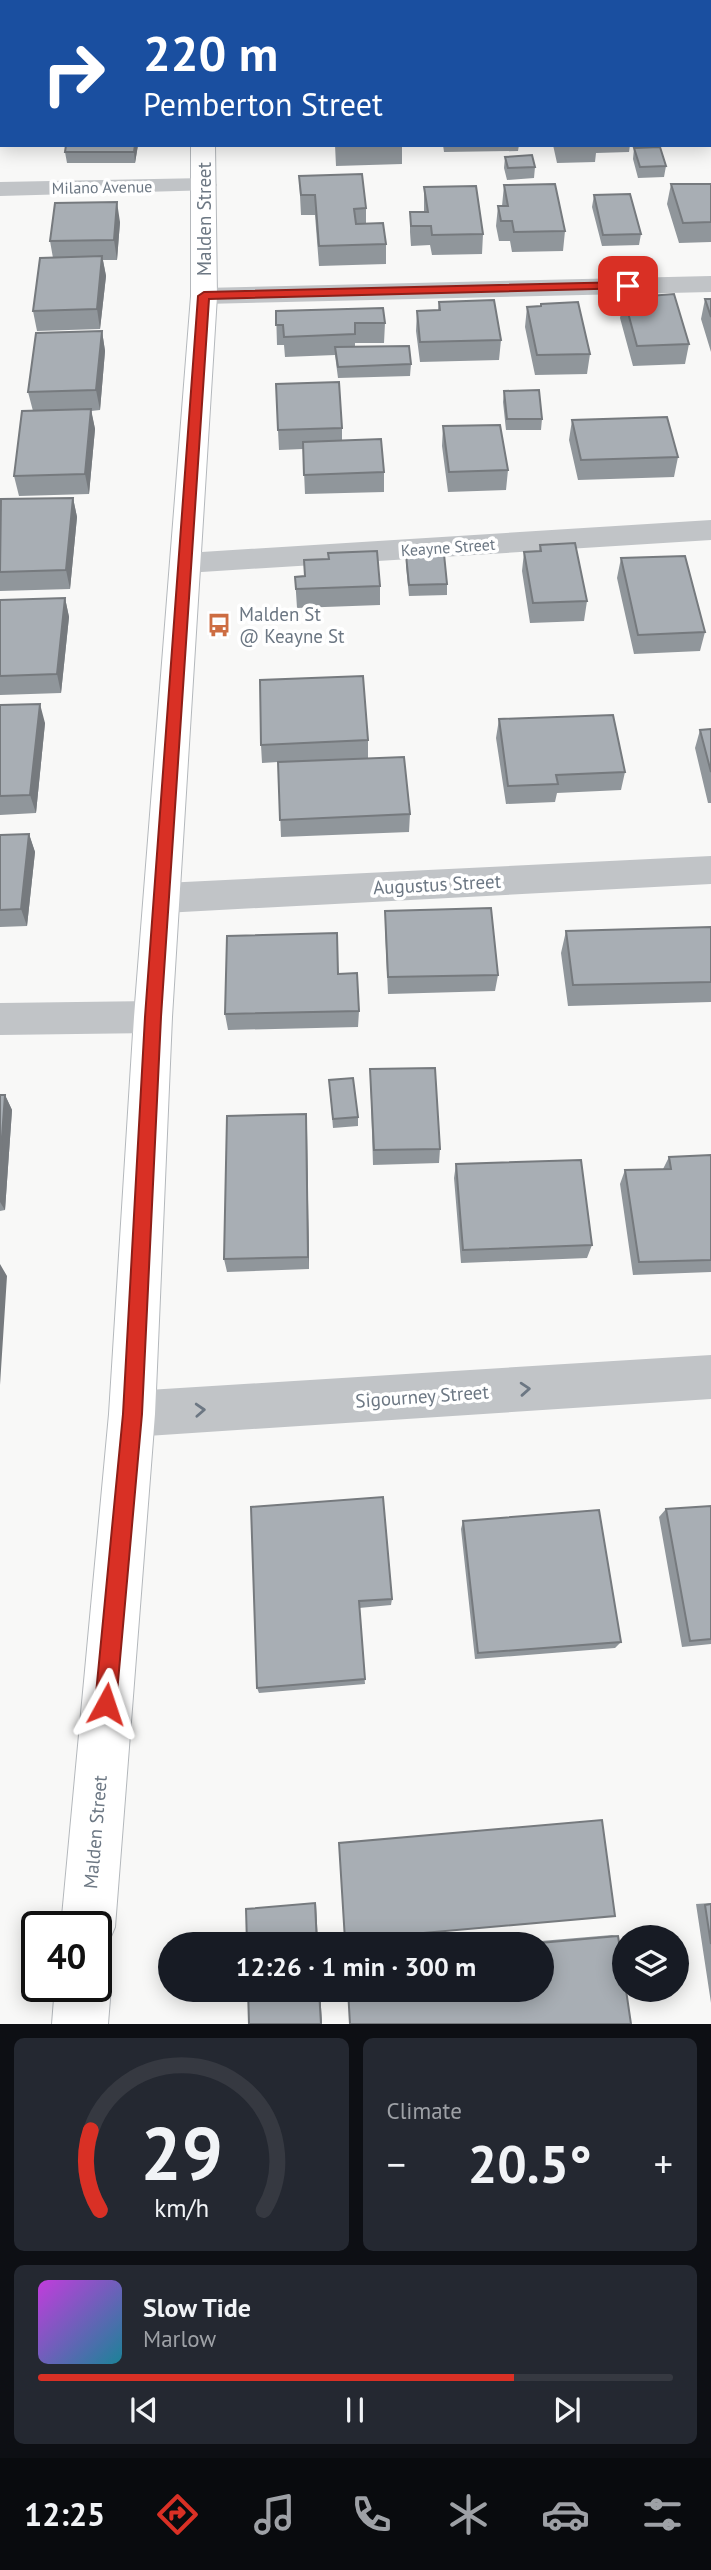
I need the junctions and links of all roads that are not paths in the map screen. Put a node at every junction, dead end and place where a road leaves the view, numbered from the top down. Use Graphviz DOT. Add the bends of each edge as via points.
graph roads {
  1 [pos="203,147"];
  2 [pos="205,185"];
  3 [pos="0,189"];
  4 [pos="711,284"];
  5 [pos="204,296"];
  6 [pos="711,530"];
  7 [pos="186,563"];
  8 [pos="711,870"];
  9 [pos="164,898"];
  10 [pos="153,1017"];
  11 [pos="0,1019"];
  12 [pos="711,1377"];
  13 [pos="132,1414"];
  14 [pos="89,1911"];
  15 [pos="82,2002"];
  16 [pos="80,2024"];
  1 -- 2 [label="street, Malden Street"];
  2 -- 3 [label="street, Milano Avenue"];
  2 -- 5 [label="street, Malden Street"];
  4 -- 5 [label="street"];
  5 -- 7 [label="street, Malden Street"];
  6 -- 7 [label="street, Keayne Street"];
  7 -- 9 [label="street, Malden Street"];
  8 -- 9 [label="street, Augustus Street"];
  9 -- 10 [label="street, Malden Street"];
  10 -- 11 [label="street"];
  10 -- 13 [label="street, Malden Street"];
  13 -- 12 [label="street, Sigourney Street, one-way"];
  13 -- 14 [label="street, Malden Street"];
  15 -- 16 [label="street"];
}
